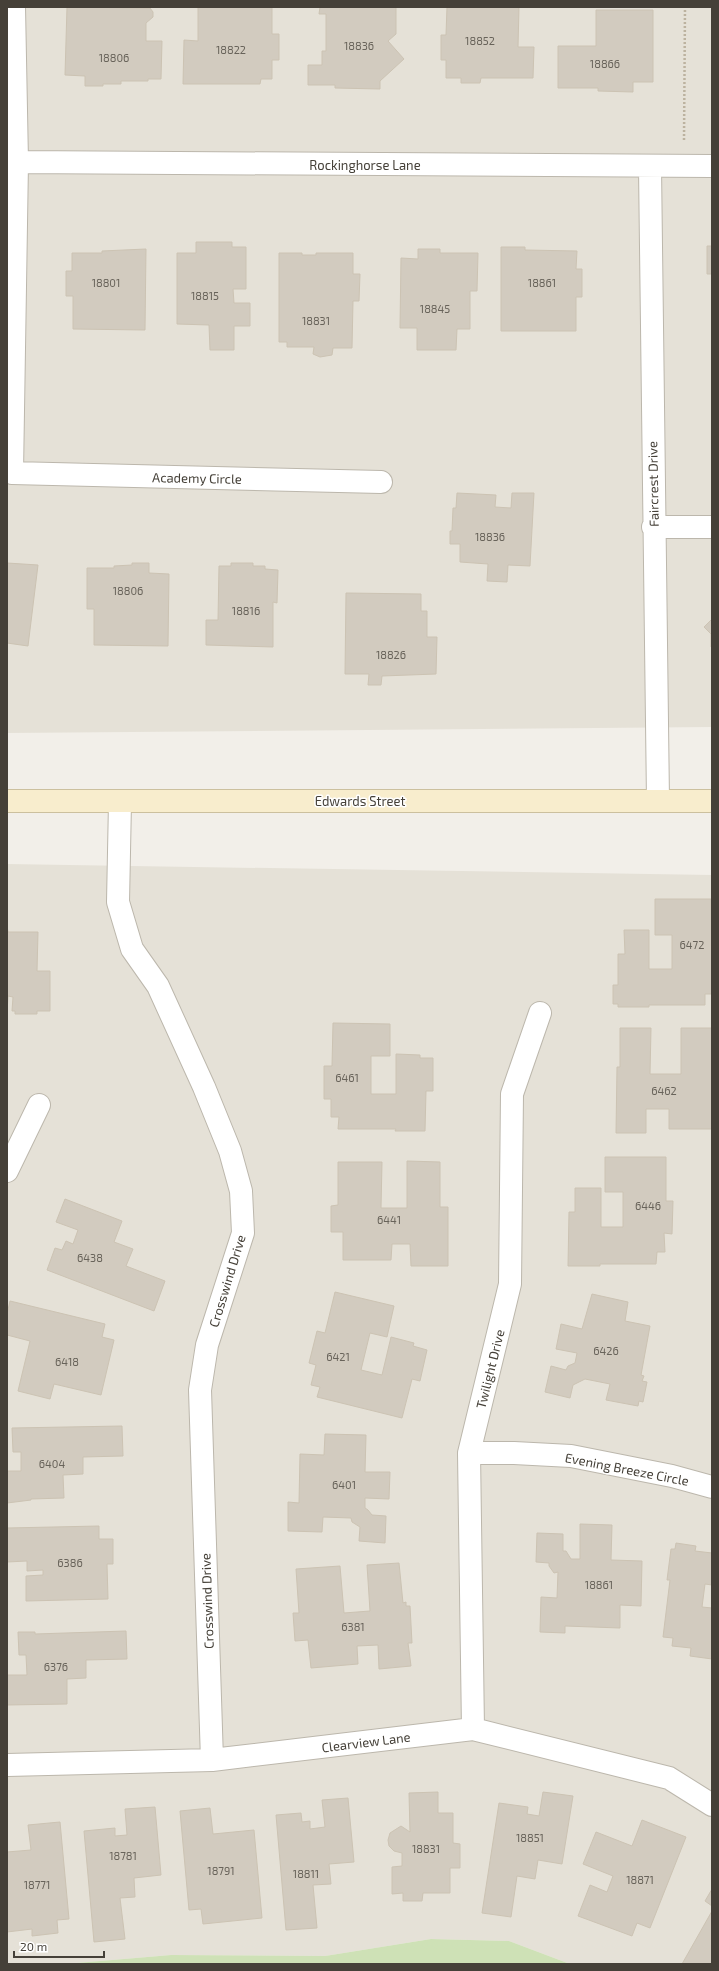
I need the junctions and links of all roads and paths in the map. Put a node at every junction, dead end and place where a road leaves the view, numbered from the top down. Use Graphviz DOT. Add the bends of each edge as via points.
graph roads {
  1 [pos="14,7"];
  2 [pos="685,7"];
  3 [pos="17,162"];
  4 [pos="684,166"];
  5 [pos="712,166"];
  6 [pos="650,167"];
  7 [pos="381,482"];
  8 [pos="653,527"];
  9 [pos="712,527"];
  10 [pos="7,801"];
  11 [pos="658,801"];
  12 [pos="712,801"];
  13 [pos="120,802"];
  14 [pos="540,1013"];
  15 [pos="39,1105"];
  16 [pos="7,1171"];
  17 [pos="469,1454"];
  18 [pos="712,1487"];
  19 [pos="473,1729"];
  20 [pos="212,1760"];
  21 [pos="7,1765"];
  22 [pos="712,1805"];
  1 -- 3 [label="street"];
  2 -- 4 [label="path"];
  3 -- 6 [label="street, Rockinghorse Lane"];
  3 -- 7 [label="street, Academy Circle" via="12,473"];
  4 -- 5 [label="street, Rockinghorse Lane"];
  4 -- 6 [label="street, Rockinghorse Lane"];
  6 -- 8 [label="street, Faircrest Drive"];
  8 -- 9 [label="street"];
  8 -- 11 [label="street, Faircrest Drive"];
  10 -- 13 [label="main road, Edwards Street"];
  11 -- 12 [label="main road, Edwards Street"];
  11 -- 13 [label="main road, Edwards Street"];
  13 -- 20 [label="street, Crosswind Drive" via="118,902 132,949 158,986 204,1087 230,1151 241,1191 243,1233 207,1345 200,1390"];
  14 -- 17 [label="street, Twilight Drive" via="512,1094 510,1284"];
  15 -- 16 [label="street"];
  17 -- 18 [label="street, Evening Breeze Circle" via="571,1456 672,1476"];
  17 -- 19 [label="street, Twilight Drive"];
  19 -- 20 [label="street, Clearview Lane"];
  19 -- 22 [label="street, Clearview Lane" via="669,1778"];
  20 -- 21 [label="street, Clearview Lane"];
}
